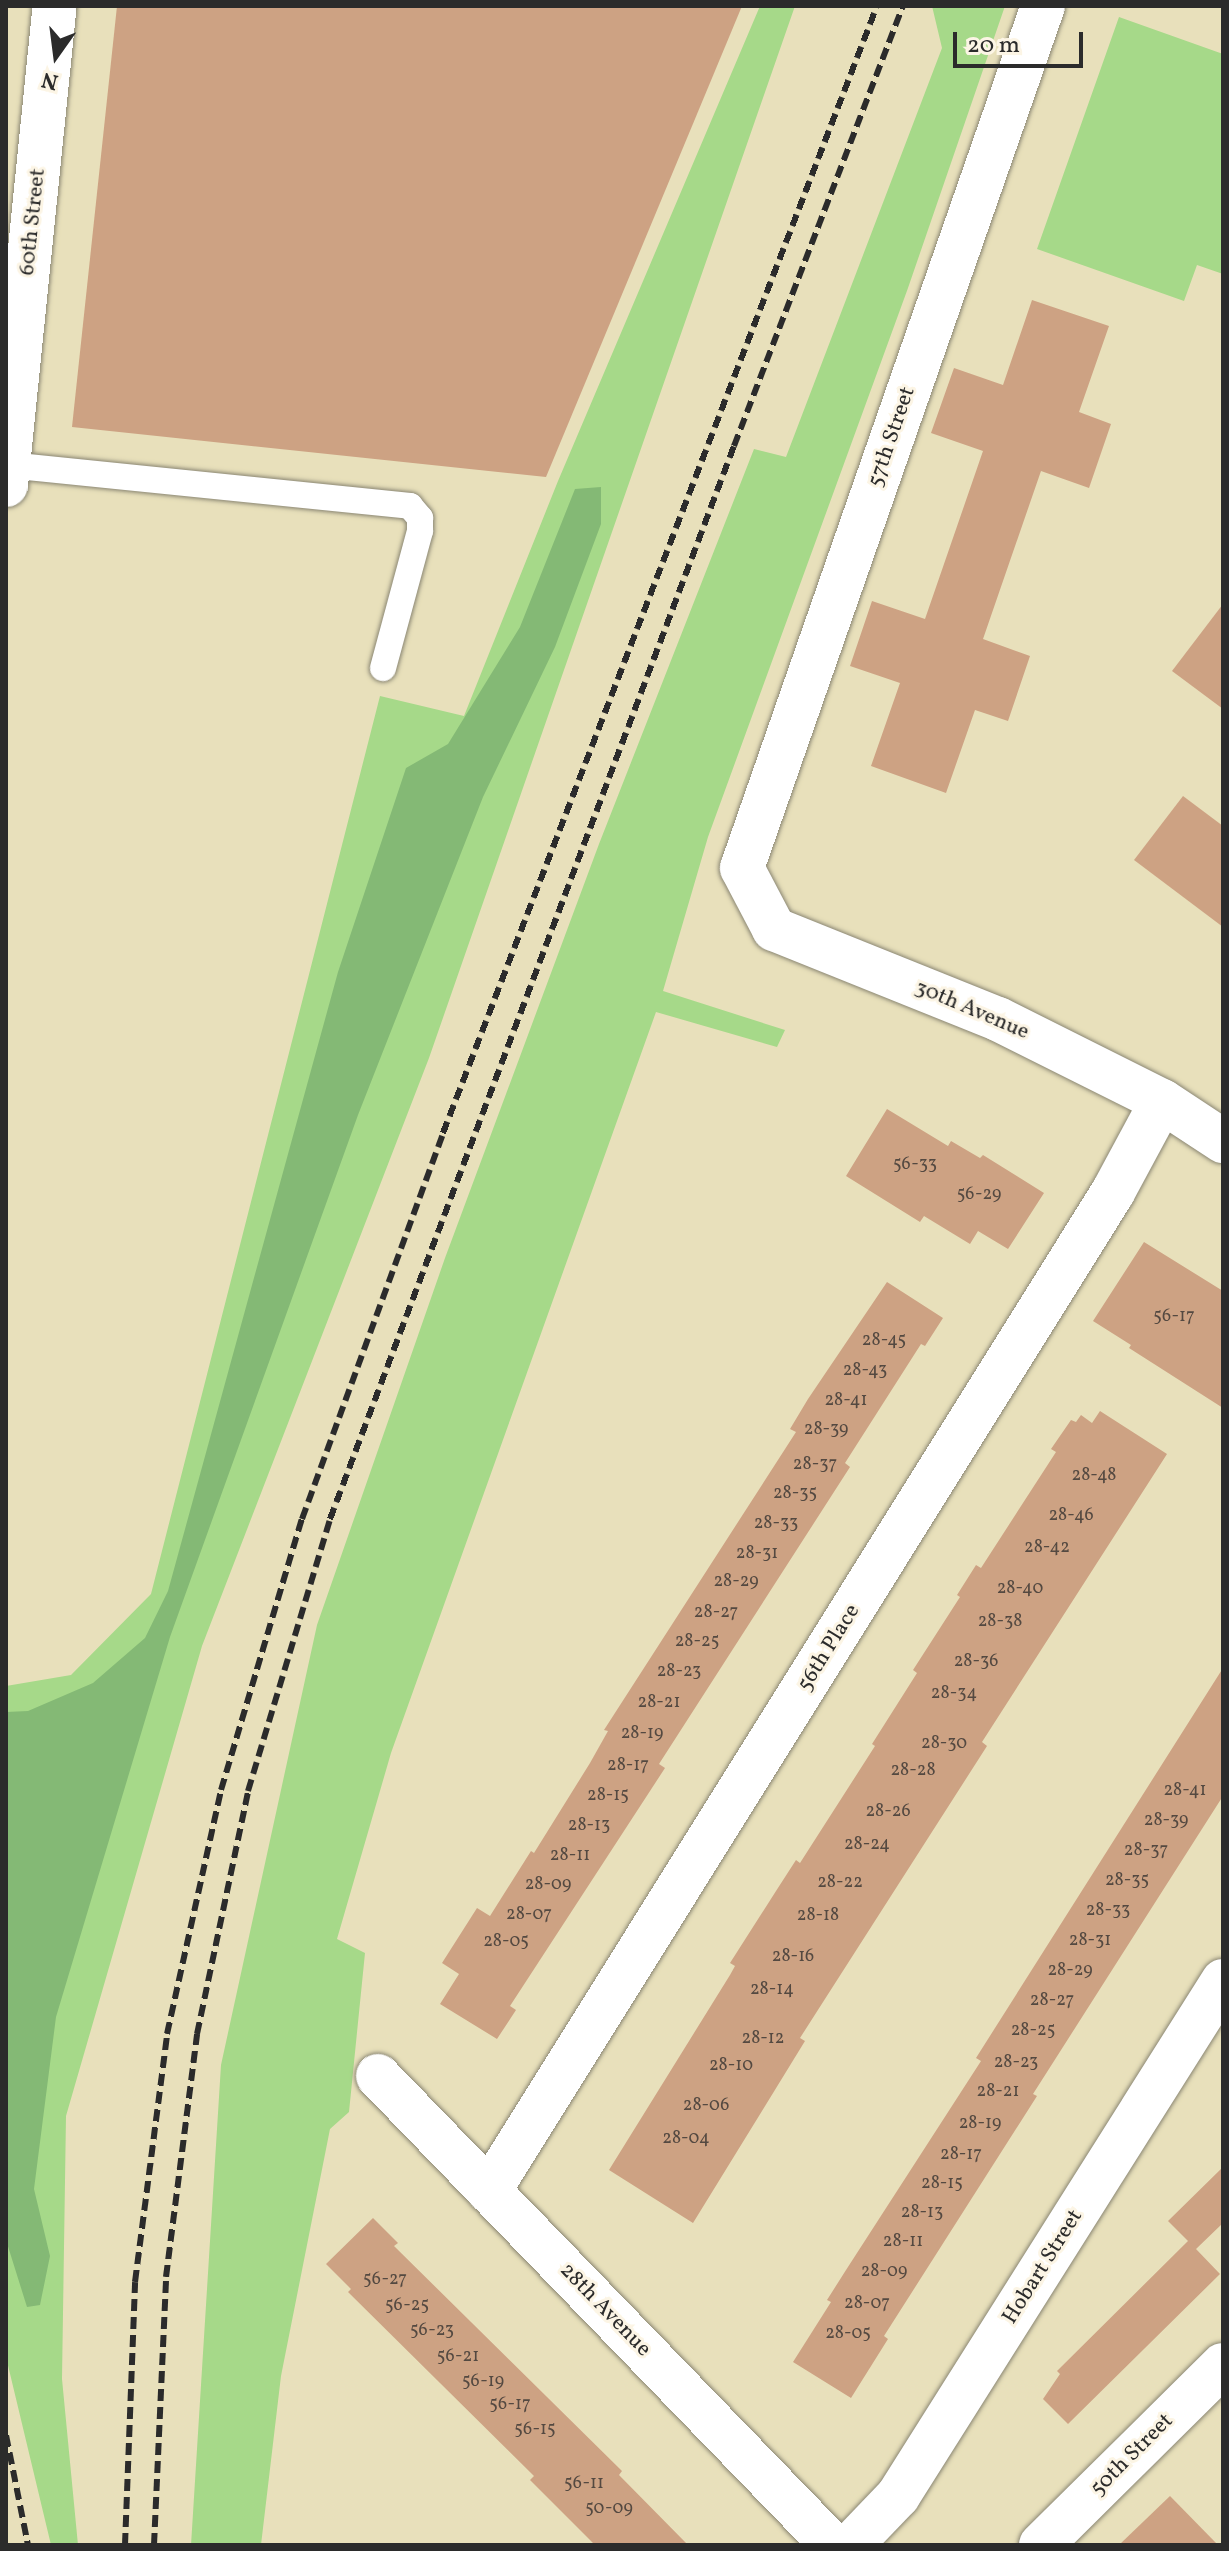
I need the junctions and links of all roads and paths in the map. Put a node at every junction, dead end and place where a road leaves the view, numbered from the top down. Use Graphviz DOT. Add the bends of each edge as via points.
graph roads {
  1 [pos="55,6"];
  2 [pos="1043,6"];
  3 [pos="7,475"];
  4 [pos="383,668"];
  5 [pos="742,868"];
  6 [pos="1162,1101"];
  7 [pos="1223,1141"];
  8 [pos="1223,1981"];
  9 [pos="378,2076"];
  10 [pos="489,2191"];
  11 [pos="1223,2365"];
  12 [pos="832,2545"];
  13 [pos="851,2545"];
  14 [pos="1041,2545"];
  1 -- 3 [label="street, 60th Street"];
  2 -- 5 [label="street, 57th Street"];
  3 -- 4 [label="lane" via="410,506 420,518 420,531"];
  5 -- 6 [label="street, 30th Avenue" via="774,929 998,1019"];
  6 -- 7 [label="street, 30th Avenue"];
  6 -- 10 [label="street, 56th Place" via="1113,1192"];
  8 -- 13 [label="street, Hobart Street" via="898,2496"];
  9 -- 10 [label="street, 28th Avenue"];
  10 -- 12 [label="street, 28th Avenue"];
  11 -- 14 [label="street, 50th Street"];
}
